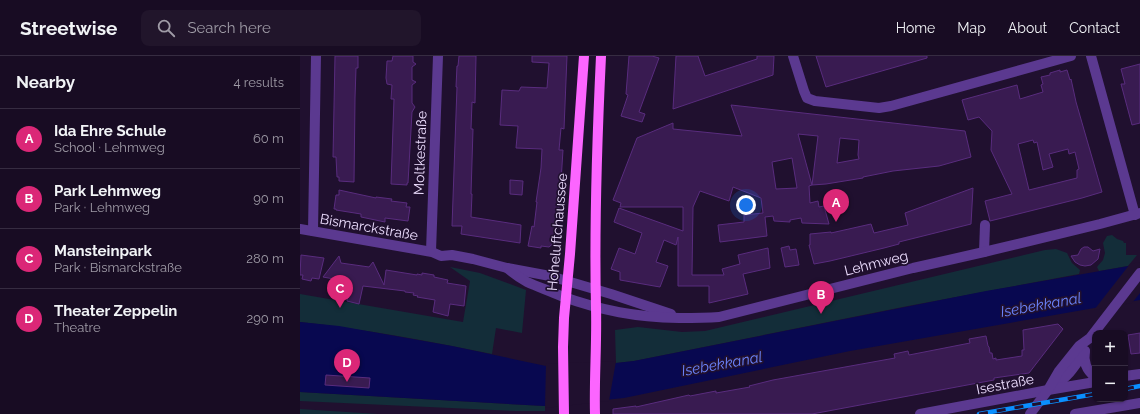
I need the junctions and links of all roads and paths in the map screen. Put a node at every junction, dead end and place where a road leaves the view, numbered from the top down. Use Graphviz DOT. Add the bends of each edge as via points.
graph roads {
  1 [pos="316,56"];
  2 [pos="438,56"];
  3 [pos="584,56"];
  4 [pos="601,56"];
  5 [pos="793,56"];
  6 [pos="1071,56"];
  7 [pos="1091,56"];
  8 [pos="1138,214"];
  9 [pos="985,225"];
  10 [pos="300,229"];
  11 [pos="313,231"];
  12 [pos="431,252"];
  13 [pos="984,252"];
  14 [pos="507,268"];
  15 [pos="1140,273"];
  16 [pos="568,281"];
  17 [pos="595,289"];
  18 [pos="566,298"];
  19 [pos="596,307"];
  20 [pos="681,318"];
  21 [pos="1090,338"];
  22 [pos="1085,351"];
  23 [pos="1092,374"];
  24 [pos="1140,374"];
  25 [pos="1128,376"];
  26 [pos="1092,383"];
  27 [pos="1048,390"];
  28 [pos="1140,403"];
  29 [pos="564,412"];
  30 [pos="595,413"];
  31 [pos="920,414"];
  32 [pos="1030,414"];
  33 [pos="1076,414"];
  1 -- 11 [label="street"];
  2 -- 12 [label="street, Moltkestraße"];
  3 -- 16 [label="main road, Hoheluftchaussee"];
  4 -- 17 [label="main road" via="596,153"];
  5 -- 6 [label="street" via="807,98 878,108"];
  7 -- 8 [label="street"];
  8 -- 13 [label="street, Lehmweg"];
  9 -- 13 [label="street"];
  10 -- 11 [label="street, Bismarckstraße"];
  11 -- 12 [label="street, Bismarckstraße"];
  12 -- 14 [label="street, Bismarckstraße" via="441,256 452,255 479,260"];
  13 -- 20 [label="street, Lehmweg" via="729,315"];
  14 -- 16 [label="street, Bismarckstraße"];
  14 -- 18 [label="street, Bismarckstraße" via="526,281"];
  15 -- 21 [label="street"];
  16 -- 17 [label="street, Lehmweg"];
  16 -- 18 [label="main road, Hoheluftchaussee"];
  17 -- 19 [label="main road"];
  17 -- 20 [label="street, Lehmweg"];
  18 -- 19 [label="street, Lehmweg"];
  18 -- 29 [label="main road, Hoheluftchaussee"];
  19 -- 20 [label="street, Lehmweg" via="635,315"];
  19 -- 30 [label="main road"];
  21 -- 22 [label="street"];
  21 -- 27 [label="street" via="1078,346"];
  22 -- 23 [label="street" via="1085,364"];
  22 -- 27 [label="street" via="1070,373"];
  24 -- 25 [label="street"];
  26 -- 27 [label="street, Isestraße"];
  27 -- 31 [label="street, Isestraße"];
  27 -- 32 [label="street"];
  28 -- 33 [label="street"];
}
